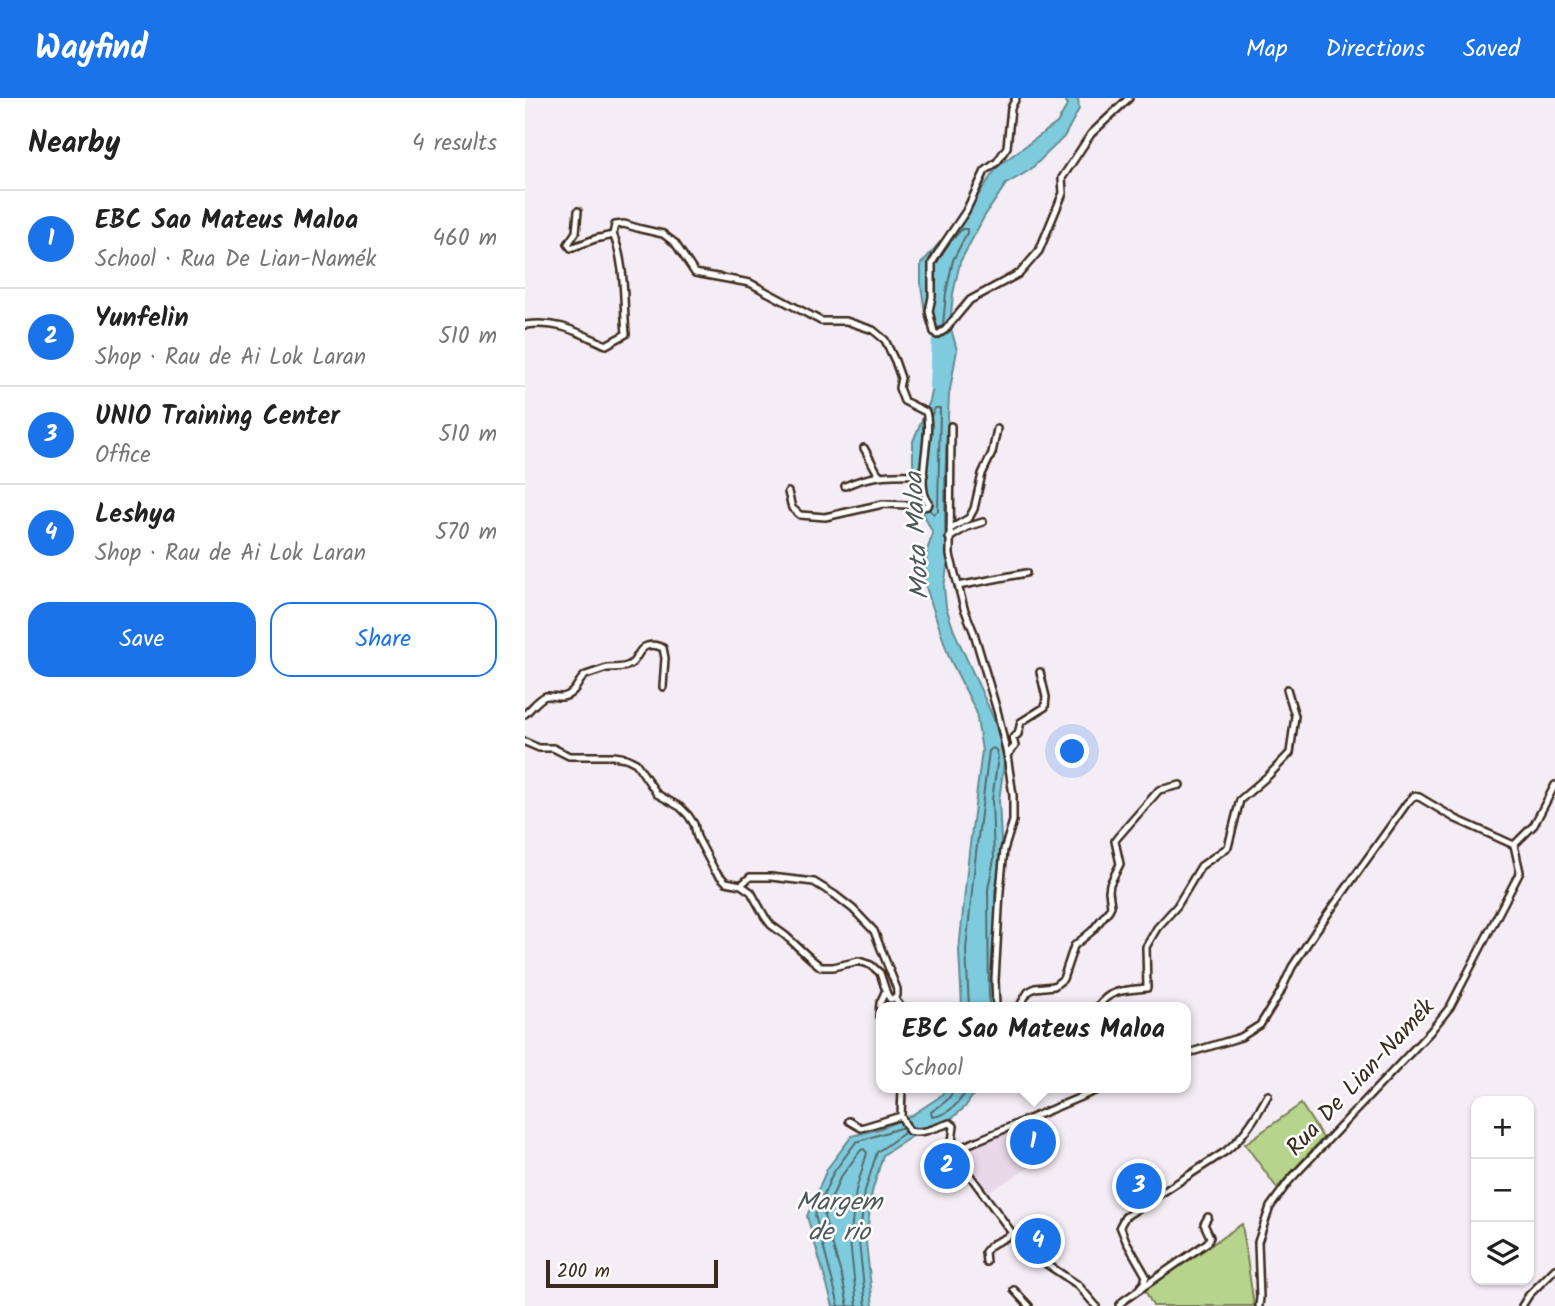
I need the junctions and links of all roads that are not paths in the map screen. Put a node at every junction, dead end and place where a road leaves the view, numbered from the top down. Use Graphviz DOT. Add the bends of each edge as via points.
graph roads {
  1 [pos="1016,98"];
  2 [pos="1129,98"];
  3 [pos="578,211"];
  4 [pos="613,235"];
  5 [pos="525,325"];
  6 [pos="951,426"];
  7 [pos="997,429"];
  8 [pos="865,448"];
  9 [pos="880,475"];
  10 [pos="923,475"];
  11 [pos="845,485"];
  12 [pos="788,492"];
  13 [pos="983,522"];
  14 [pos="950,529"];
  15 [pos="949,538"];
  16 [pos="1025,573"];
  17 [pos="958,586"];
  18 [pos="1040,672"];
  19 [pos="663,687"];
  20 [pos="1287,689"];
  21 [pos="525,714"];
  22 [pos="525,742"];
  23 [pos="1007,755"];
  24 [pos="1180,785"];
  25 [pos="1555,785"];
  26 [pos="1514,845"];
  27 [pos="740,885"];
  28 [pos="886,989"];
  29 [pos="895,999"];
  30 [pos="880,1002"];
  31 [pos="897,1002"];
  32 [pos="996,1002"];
  33 [pos="1022,1002"];
  34 [pos="1101,1002"];
  35 [pos="1191,1052"];
  36 [pos="902,1093"];
  37 [pos="1091,1093"];
  38 [pos="1268,1095"];
  39 [pos="901,1116"];
  40 [pos="849,1121"];
  41 [pos="955,1150"];
  42 [pos="1207,1217"];
  43 [pos="1011,1233"];
  44 [pos="986,1262"];
  45 [pos="1555,1269"];
  46 [pos="1014,1290"];
  47 [pos="1138,1290"];
  48 [pos="1029,1306"];
  49 [pos="1096,1306"];
  50 [pos="1119,1306"];
  51 [pos="1261,1306"];
  52 [pos="1522,1306"];
  1 -- 2 [label="street" via="1007,146 985,171 966,211 932,263 929,311 937,335 970,300 1020,273 1039,251 1063,193 1062,178 1091,134"];
  3 -- 4 [label="street" via="570,247"];
  4 -- 5 [label="street" via="621,267 626,334 606,345 557,324"];
  4 -- 10 [label="street" via="615,225 624,224 663,234 675,243 695,273 750,283 821,321 846,321 873,330 885,340 901,378 904,401 926,412"];
  6 -- 14 [label="street"];
  7 -- 14 [label="street" via="974,509 969,518"];
  8 -- 9 [label="street"];
  9 -- 10 [label="street"];
  9 -- 11 [label="street"];
  10 -- 12 [label="street" via="929,503 925,508 883,504 825,517 800,515 792,508"];
  13 -- 15 [label="street"];
  14 -- 15 [label="street"];
  15 -- 17 [label="street"];
  16 -- 17 [label="street"];
  17 -- 23 [label="street"];
  18 -- 23 [label="street" via="1045,707 1021,722 1013,738 1015,746"];
  19 -- 21 [label="street" via="663,648 648,645 627,667 610,667 585,676 572,692 541,698"];
  20 -- 34 [label="street" via="1295,716 1290,752 1240,800 1228,847 1201,866 1177,906 1157,928 1146,947 1147,988 1113,992"];
  22 -- 27 [label="street" via="569,756 613,756 636,763 657,794 688,815 715,871 726,882"];
  23 -- 32 [label="street" via="1013,821 1004,850"];
  24 -- 33 [label="street" via="1159,790 1117,838 1120,864 1110,884 1109,911 1074,946 1063,979 1054,986 1035,988"];
  25 -- 26 [label="street" via="1534,825"];
  26 -- 35 [label="street" via="1414,796 1330,909 1260,1025 1241,1037"];
  26 -- 51 [label="street, Rua De Lian-Namék" via="1520,872 1450,1007 1289,1181 1270,1208 1258,1242"];
  27 -- 28 [label="street" via="751,892 771,925 815,963 821,967 859,961 871,965"];
  27 -- 29 [label="street" via="750,877 814,881 835,895 874,931 897,989"];
  28 -- 29 [label="street" via="890,999"];
  28 -- 30 [label="street"];
  29 -- 31 [label="street"];
  36 -- 39 [label="street"];
  37 -- 41 [label="street"];
  38 -- 47 [label="street" via="1252,1124 1226,1151 1125,1217 1120,1226 1146,1276"];
  39 -- 40 [label="street" via="861,1128"];
  39 -- 41 [label="street" via="909,1131 916,1133 950,1122"];
  41 -- 43 [label="street"];
  42 -- 47 [label="street" via="1207,1242"];
  43 -- 44 [label="street" via="991,1244 985,1252"];
  43 -- 49 [label="street" via="1030,1253 1078,1285"];
  45 -- 52 [label="street"];
  46 -- 48 [label="street"];
  47 -- 50 [label="street"];
}
